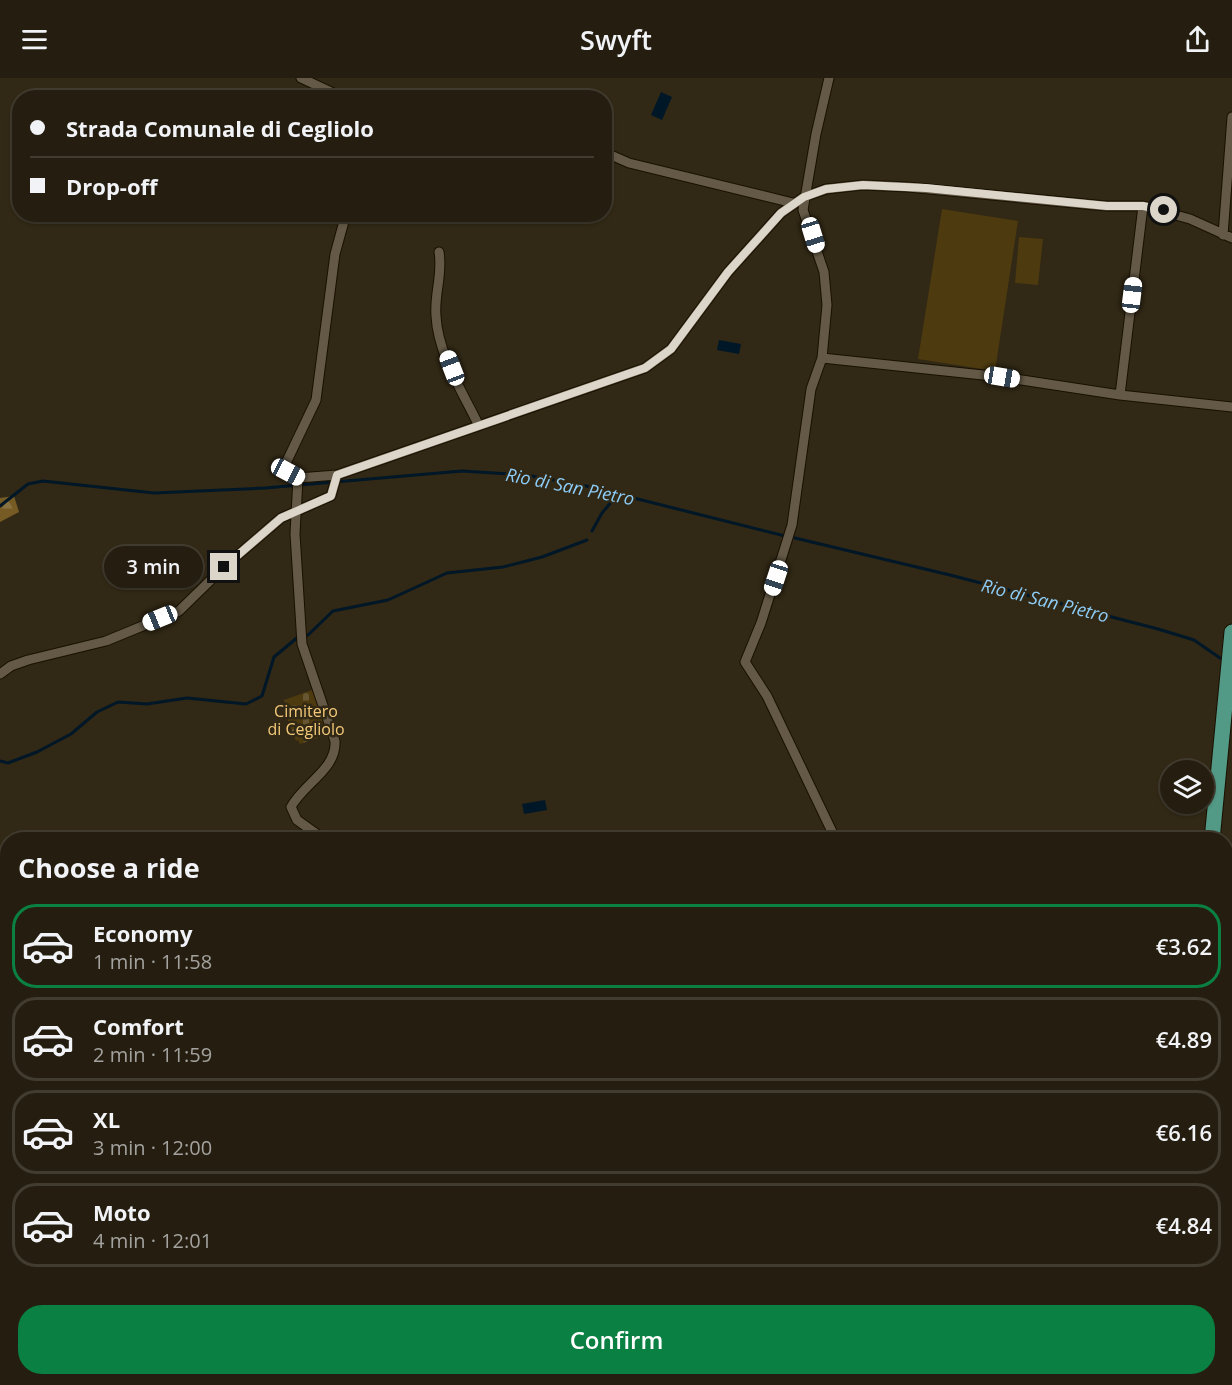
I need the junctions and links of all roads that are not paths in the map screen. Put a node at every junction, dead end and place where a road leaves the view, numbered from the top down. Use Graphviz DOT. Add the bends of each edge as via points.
graph roads {
  1 [pos="301,78"];
  2 [pos="829,78"];
  3 [pos="327,90"];
  4 [pos="1232,117"];
  5 [pos="612,156"];
  6 [pos="804,197"];
  7 [pos="793,203"];
  8 [pos="1143,206"];
  9 [pos="344,222"];
  10 [pos="1228,237"];
  11 [pos="439,252"];
  12 [pos="822,358"];
  13 [pos="1120,396"];
  14 [pos="1232,407"];
  15 [pos="478,424"];
  16 [pos="337,475"];
  17 [pos="298,478"];
  18 [pos="295,511"];
  19 [pos="1232,632"];
  20 [pos="0,674"];
  21 [pos="1229,688"];
  22 [pos="314,832"];
  23 [pos="832,832"];
  24 [pos="1213,832"];
  1 -- 3 [label="street"];
  2 -- 6 [label="street"];
  4 -- 10 [label="street"];
  5 -- 7 [label="street"];
  6 -- 7 [label="street"];
  6 -- 8 [label="street" via="826,189 863,185"];
  6 -- 12 [label="street" via="803,210 824,272 827,305"];
  7 -- 15 [label="street" via="728,272 671,349 645,368"];
  8 -- 10 [label="street" via="1190,219"];
  8 -- 13 [label="street"];
  9 -- 17 [label="street" via="335,254 316,400 286,463 288,472"];
  11 -- 15 [label="street" via="439,335"];
  12 -- 13 [label="street" via="1002,377"];
  12 -- 23 [label="street" via="811,389 792,525 745,662 767,696"];
  13 -- 14 [label="street"];
  15 -- 16 [label="street"];
  16 -- 17 [label="street"];
  16 -- 18 [label="street" via="331,496"];
  17 -- 18 [label="street"];
  18 -- 20 [label="street" via="281,518 224,567 179,611 106,641 10,666"];
  18 -- 22 [label="street" via="302,644 336,753 298,793 291,807 297,820"];
  19 -- 21 [label="main road"];
  21 -- 24 [label="main road"];
}
